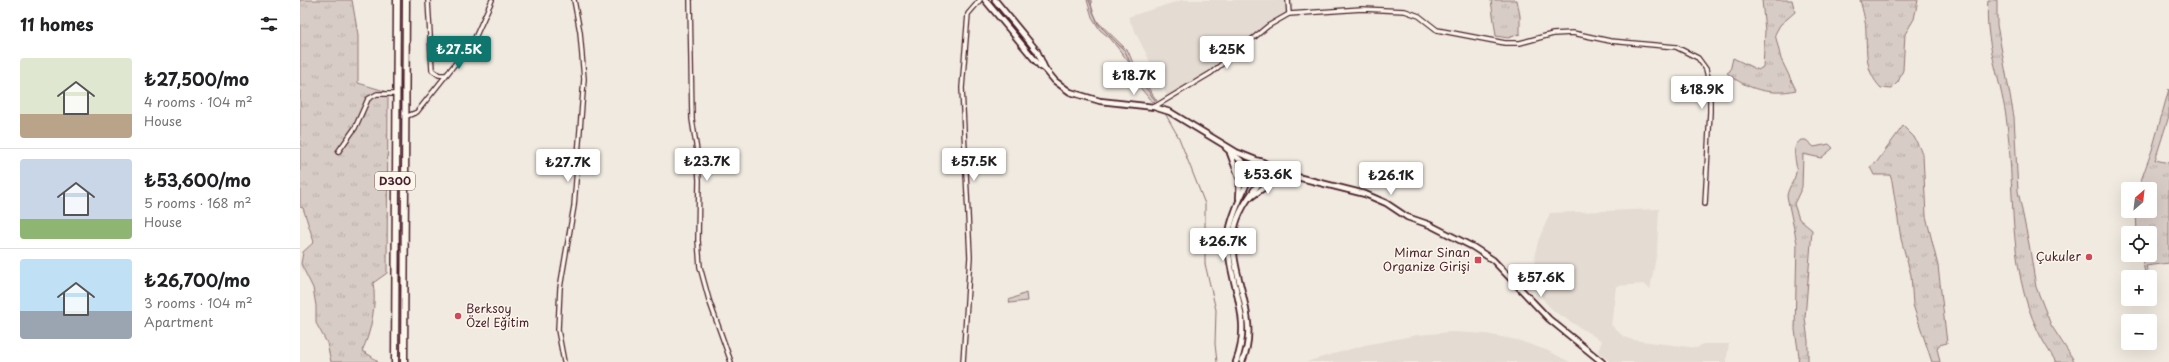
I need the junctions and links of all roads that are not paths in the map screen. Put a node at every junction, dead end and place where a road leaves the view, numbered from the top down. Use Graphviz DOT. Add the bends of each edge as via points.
graph roads {
  1 [pos="397,0"];
  2 [pos="406,0"];
  3 [pos="428,0"];
  4 [pos="492,0"];
  5 [pos="574,0"];
  6 [pos="690,0"];
  7 [pos="980,0"];
  8 [pos="985,0"];
  9 [pos="995,0"];
  10 [pos="1288,0"];
  11 [pos="1289,14"];
  12 [pos="1045,69"];
  13 [pos="445,75"];
  14 [pos="396,94"];
  15 [pos="1154,107"];
  16 [pos="404,117"];
  17 [pos="1215,138"];
  18 [pos="1229,150"];
  19 [pos="338,152"];
  20 [pos="1262,162"];
  21 [pos="1252,170"];
  22 [pos="1264,176"];
  23 [pos="1297,177"];
  24 [pos="1282,178"];
  25 [pos="1247,200"];
  26 [pos="1239,203"];
  27 [pos="1705,204"];
  28 [pos="395,362"];
  29 [pos="404,362"];
  30 [pos="564,362"];
  31 [pos="731,362"];
  32 [pos="963,362"];
  33 [pos="1236,362"];
  34 [pos="1242,362"];
  35 [pos="1602,362"];
  1 -- 14 [label="highway, D300"];
  2 -- 16 [label="highway, D300"];
  3 -- 13 [label="street" via="432,70 439,76"];
  4 -- 13 [label="street" via="474,40"];
  5 -- 30 [label="street" via="584,79 574,206 560,288 558,330"];
  6 -- 31 [label="street" via="692,119 699,180 700,267"];
  7 -- 32 [label="street" via="968,14 962,88 970,257"];
  8 -- 12 [label="street"];
  9 -- 12 [label="street" via="1034,47"];
  10 -- 11 [label="street"];
  11 -- 15 [label="street" via="1268,26 1211,73"];
  11 -- 27 [label="street" via="1362,10 1405,11 1419,16 1436,30 1505,43 1573,33 1610,41 1676,47 1688,52 1698,58 1706,69 1710,86"];
  12 -- 15 [label="street" via="1063,87 1082,97"];
  13 -- 16 [label="street" via="417,112"];
  14 -- 19 [label="street" via="377,94 368,99 355,128"];
  14 -- 28 [label="highway, D300"];
  15 -- 17 [label="street" via="1170,112"];
  16 -- 29 [label="highway, D300"];
  17 -- 18 [label="street"];
  17 -- 20 [label="street" via="1236,152"];
  18 -- 21 [label="street"];
  18 -- 26 [label="street" via="1240,180"];
  20 -- 21 [label="street" via="1254,164"];
  20 -- 22 [label="street" via="1267,169"];
  20 -- 23 [label="street"];
  21 -- 22 [label="street" via="1256,176"];
  21 -- 26 [label="street"];
  22 -- 24 [label="street"];
  22 -- 25 [label="street"];
  23 -- 24 [label="street"];
  23 -- 35 [label="street" via="1365,194 1386,203 1407,217 1473,247 1494,260 1549,319"];
  24 -- 25 [label="street"];
  25 -- 34 [label="street" via="1238,216 1234,232 1234,250 1248,315 1248,336"];
  26 -- 33 [label="street" via="1229,234 1231,264 1243,318 1243,335"];
}
